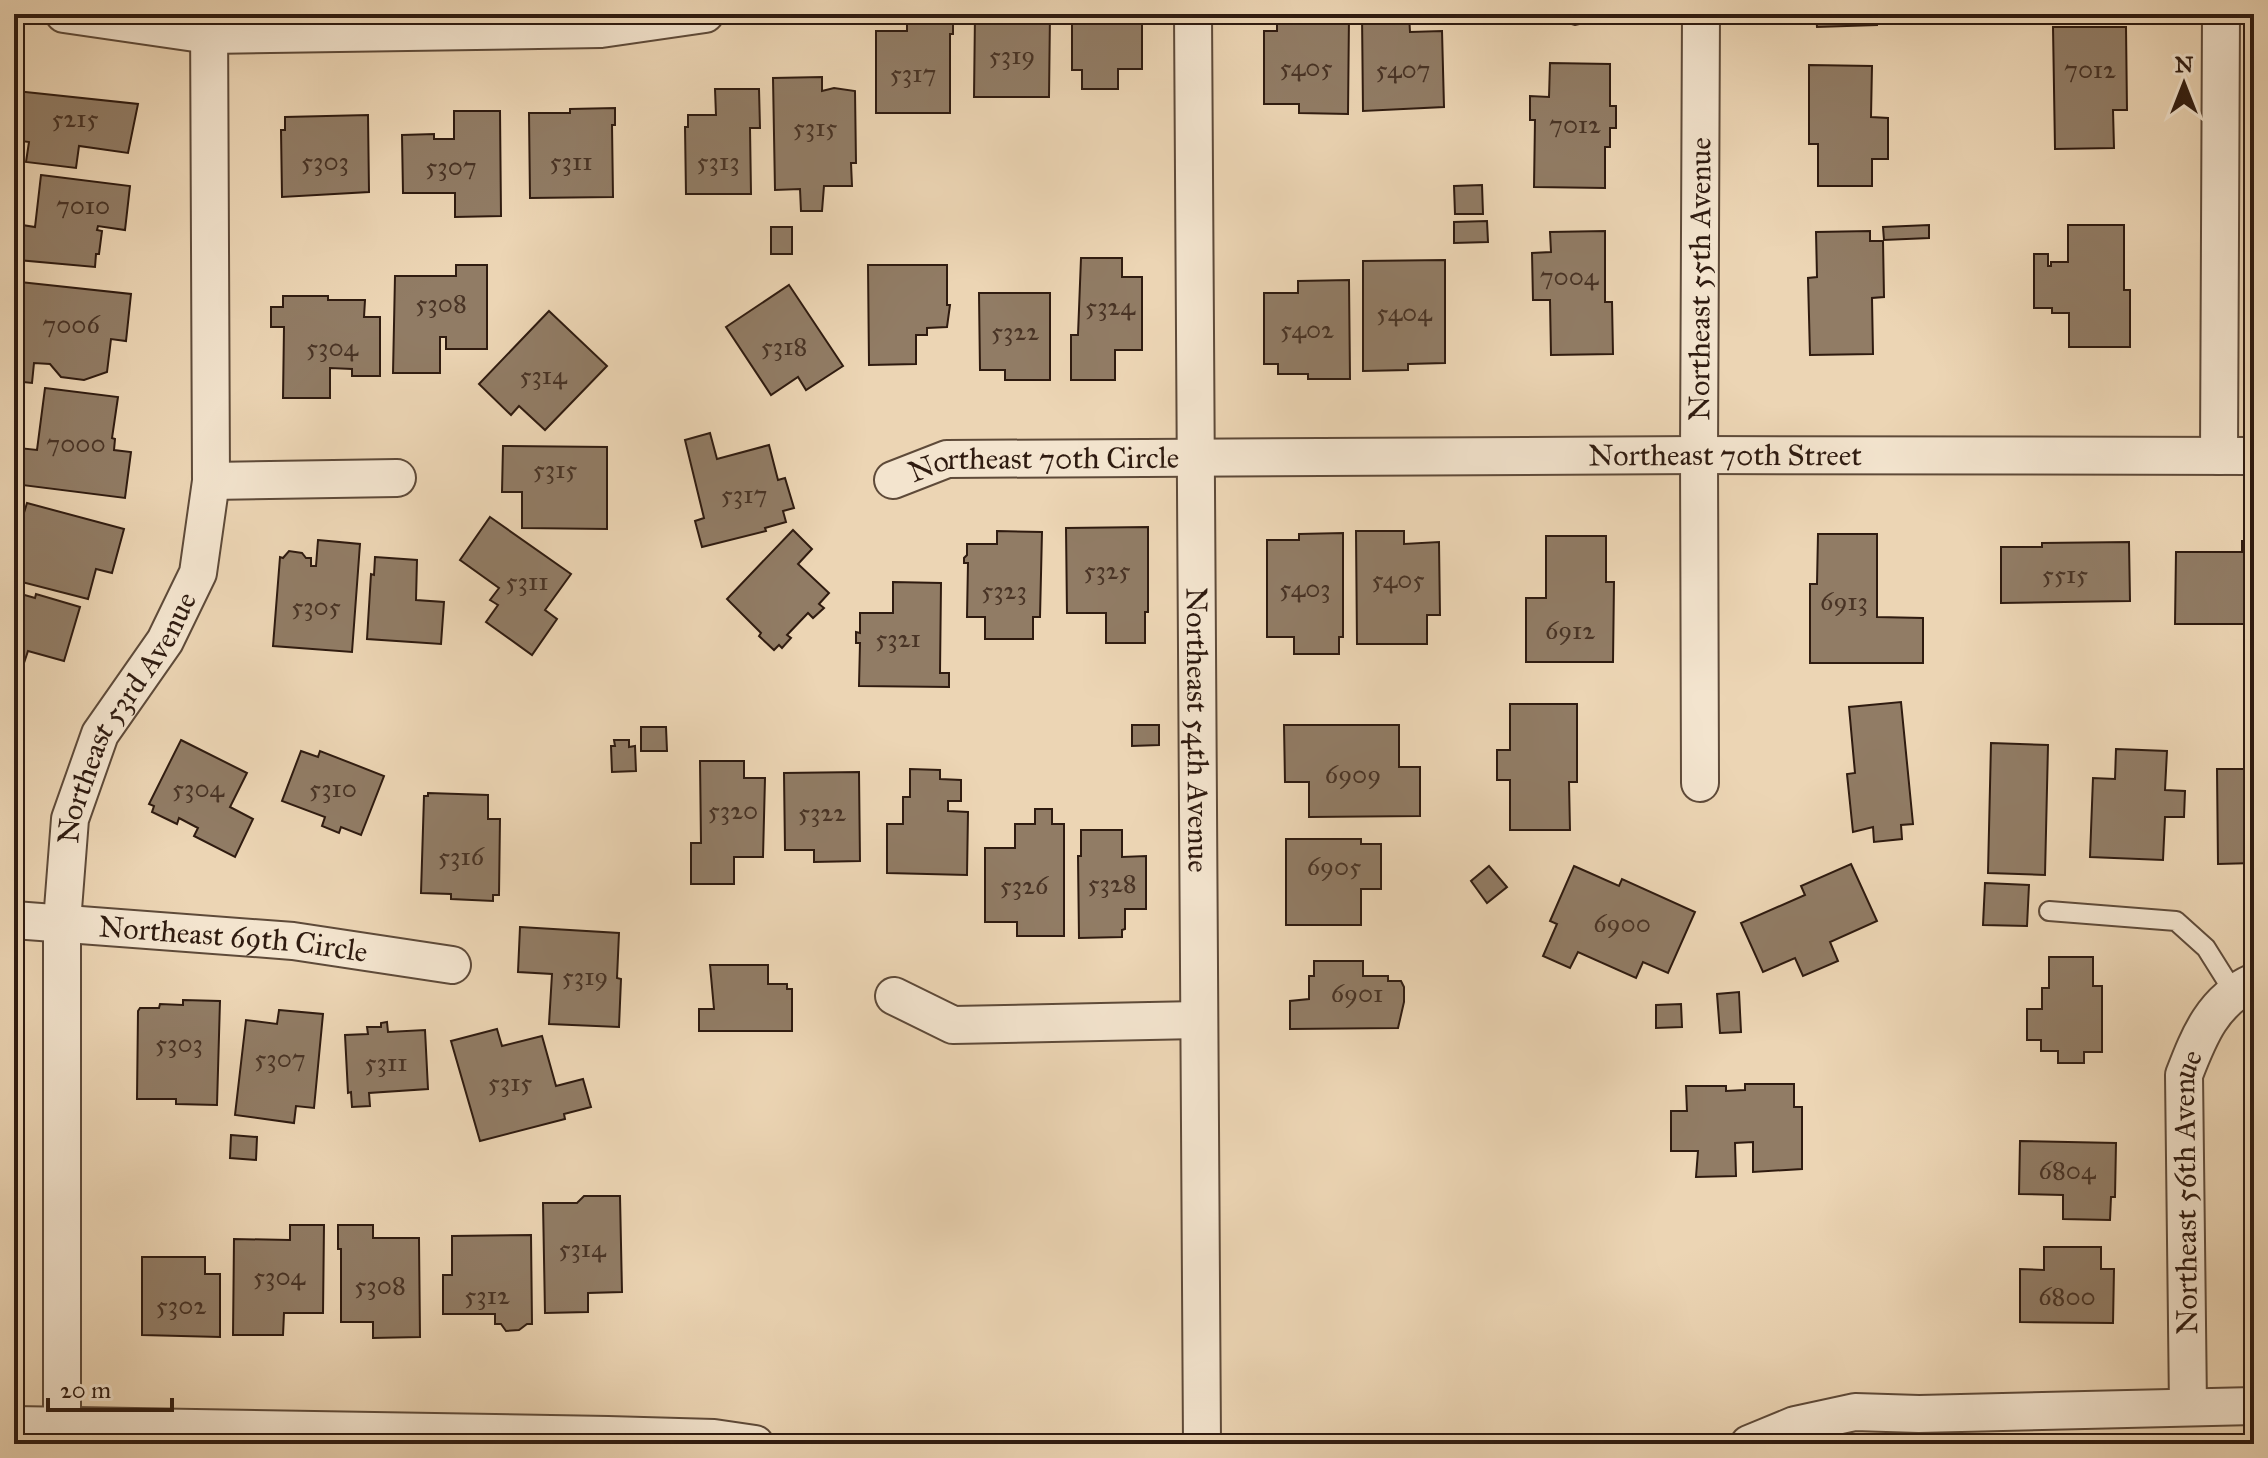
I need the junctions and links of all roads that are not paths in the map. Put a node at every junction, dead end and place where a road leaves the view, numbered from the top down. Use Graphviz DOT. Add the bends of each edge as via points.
graph roads {
  1 [pos="64,14"];
  2 [pos="705,14"];
  3 [pos="1193,14"];
  4 [pos="1701,14"];
  5 [pos="2221,14"];
  6 [pos="209,24"];
  7 [pos="1699,455"];
  8 [pos="2236,456"];
  9 [pos="1196,459"];
  10 [pos="397,478"];
  11 [pos="893,480"];
  12 [pos="211,481"];
  13 [pos="1700,783"];
  14 [pos="2049,911"];
  15 [pos="14,920"];
  16 [pos="62,922"];
  17 [pos="452,965"];
  18 [pos="2244,986"];
  19 [pos="894,996"];
  20 [pos="1198,1020"];
  21 [pos="2188,1406"];
  22 [pos="2254,1406"];
  23 [pos="14,1425"];
  24 [pos="62,1425"];
  25 [pos="1958,1428"];
  26 [pos="608,1440"];
  27 [pos="755,1444"];
  28 [pos="1202,1444"];
  29 [pos="1749,1444"];
  1 -- 6 [label="street"];
  2 -- 6 [label="street" via="601,29"];
  3 -- 9 [label="street, Northeast 54th Avenue"];
  4 -- 7 [label="street, Northeast 55th Avenue"];
  5 -- 8 [label="street"];
  6 -- 12 [label="street, Northeast 53rd Avenue"];
  7 -- 8 [label="street, Northeast 70th Street"];
  7 -- 9 [label="street, Northeast 70th Street"];
  7 -- 13 [label="street, Northeast 55th Avenue"];
  9 -- 11 [label="street, Northeast 70th Circle" via="947,459"];
  9 -- 20 [label="street, Northeast 54th Avenue"];
  10 -- 12 [label="street"];
  12 -- 16 [label="street, Northeast 53rd Avenue" via="198,573 165,641 100,734 70,819"];
  14 -- 18 [label="lane" via="2176,921"];
  15 -- 16 [label="street, Northeast 69th Circle"];
  16 -- 17 [label="street, Northeast 69th Circle" via="293,941"];
  16 -- 24 [label="street, Northeast 53rd Avenue"];
  18 -- 21 [label="street, Northeast 56th Avenue" via="2201,1031 2184,1075"];
  19 -- 20 [label="street" via="953,1025"];
  20 -- 28 [label="street, Northeast 54th Avenue"];
  21 -- 22 [label="street"];
  21 -- 25 [label="street"];
  23 -- 24 [label="street"];
  24 -- 26 [label="street"];
  25 -- 29 [label="street" via="1919,1414 1855,1412 1795,1425"];
  26 -- 27 [label="street" via="714,1438"];
}
